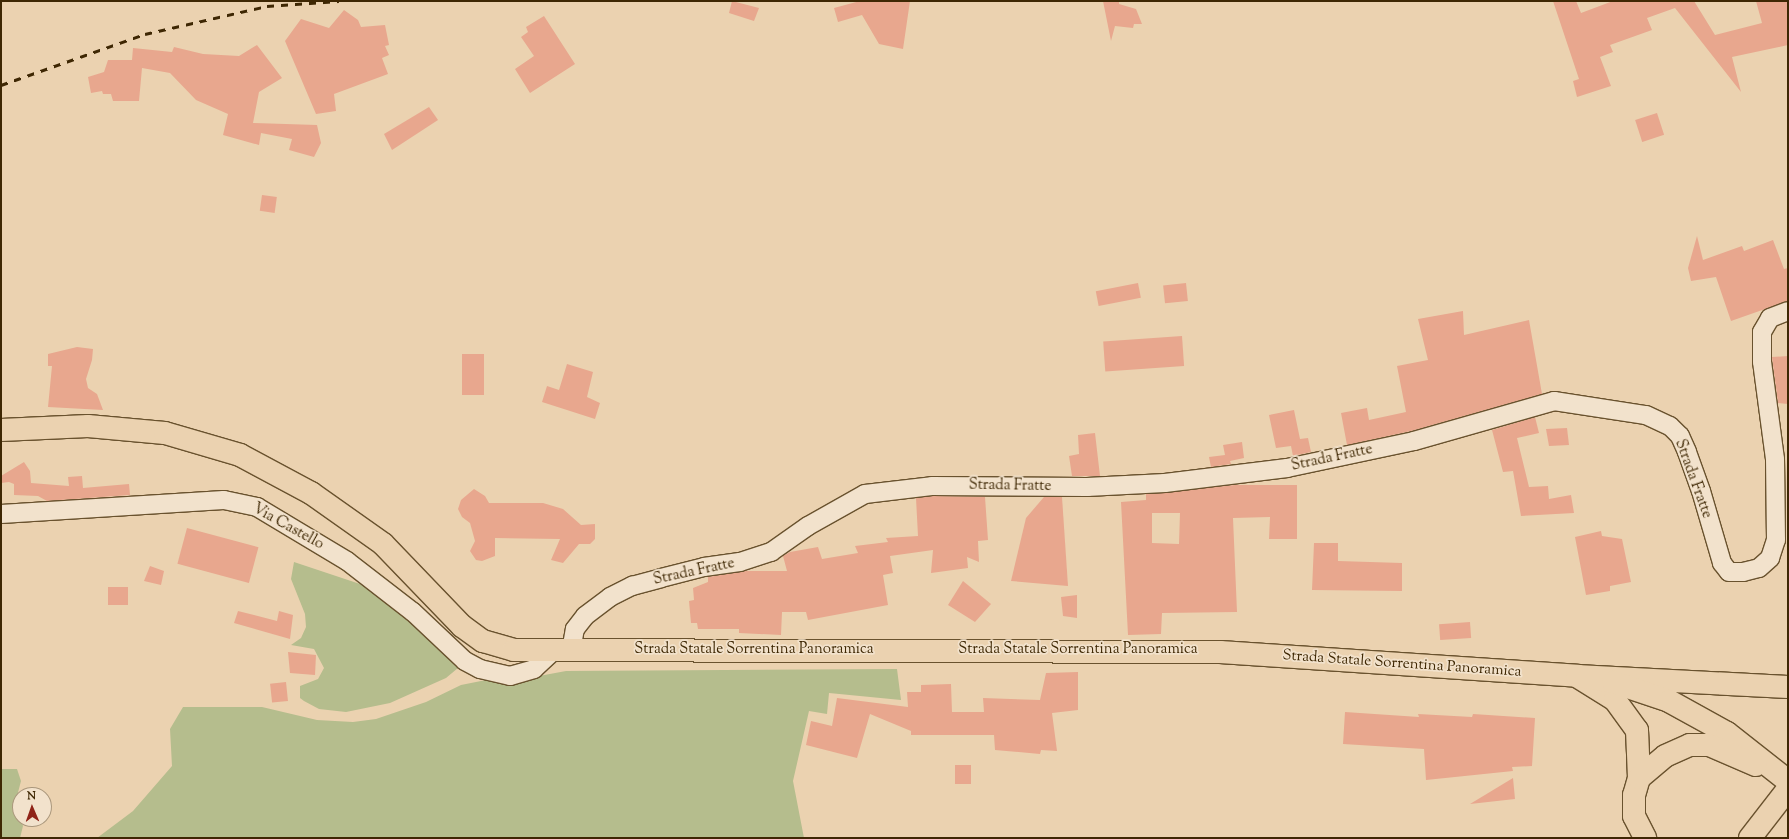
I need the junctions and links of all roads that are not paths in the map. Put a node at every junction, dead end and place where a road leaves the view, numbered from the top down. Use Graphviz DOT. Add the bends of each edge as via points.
graph roads {
  1 [pos="1788,311"];
  2 [pos="1,430"];
  3 [pos="1,514"];
  4 [pos="562,651"];
  5 [pos="1577,676"];
  6 [pos="1788,687"];
  7 [pos="1639,778"];
  8 [pos="1787,782"];
  9 [pos="1755,831"];
  10 [pos="1645,838"];
  1 -- 4 [label="street, Strada Fratte" via="1770,318 1762,332 1762,362 1775,459 1776,540 1770,558 1759,568 1729,572 1722,564 1687,452 1680,436 1670,426 1646,415 1554,401 1414,441 1287,468 1149,484 1087,487 932,486 865,494 808,526 771,552 740,562 704,567 632,586 610,597 585,616"];
  2 -- 4 [label="main road, Strada Statale Sorrentina Panoramica" via="88,426 165,433 240,455 311,493 383,544 462,626 483,641 514,650"];
  3 -- 4 [label="street, Via Castello" via="224,500 257,507 347,561 413,612 465,662 480,669 510,676 534,669"];
  4 -- 5 [label="main road, Strada Statale Sorrentina Panoramica" via="1220,652"];
  5 -- 6 [label="main road"];
  5 -- 7 [label="main road" via="1615,700 1628,714 1637,730"];
  5 -- 8 [label="main road" via="1613,682 1669,702 1727,733"];
  7 -- 8 [label="main road" via="1665,756 1690,745 1709,745"];
  7 -- 10 [label="main road" via="1634,795 1634,816"];
  8 -- 9 [label="main road"];
}
